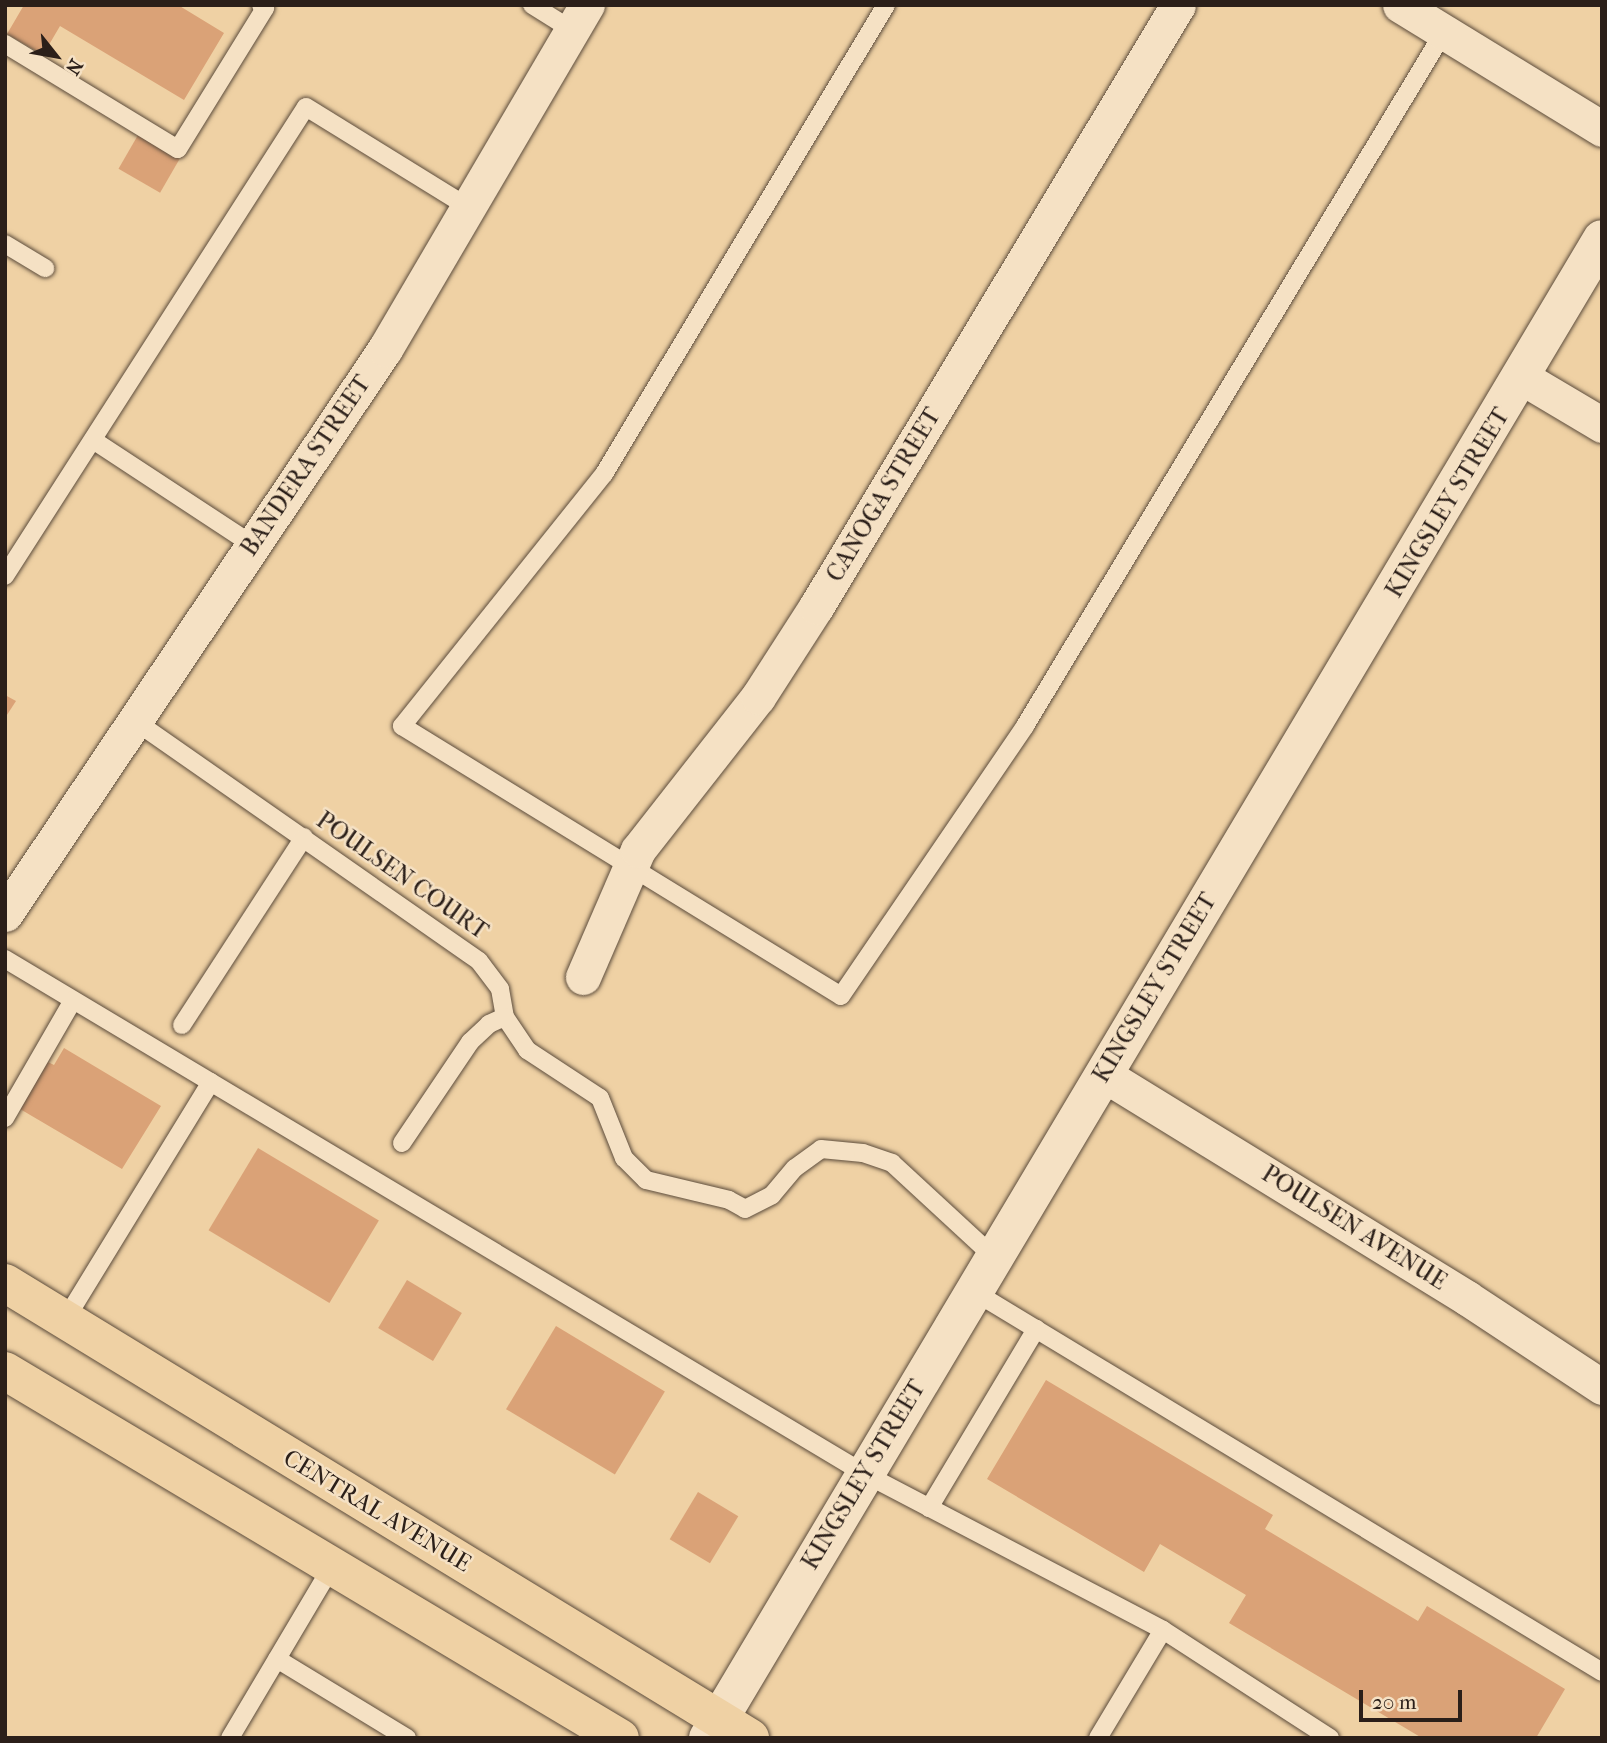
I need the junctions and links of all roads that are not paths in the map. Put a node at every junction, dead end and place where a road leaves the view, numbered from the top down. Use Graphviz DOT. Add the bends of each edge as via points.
graph roads {
  1 [pos="261,5"];
  2 [pos="532,5"];
  3 [pos="886,5"];
  4 [pos="1178,5"];
  5 [pos="1400,5"];
  6 [pos="580,18"];
  7 [pos="1444,32"];
  8 [pos="5,44"];
  9 [pos="1602,129"];
  10 [pos="468,206"];
  11 [pos="1602,239"];
  12 [pos="5,244"];
  13 [pos="45,268"];
  14 [pos="1523,378"];
  15 [pos="1602,425"];
  16 [pos="93,440"];
  17 [pos="253,545"];
  18 [pos="5,576"];
  19 [pos="135,721"];
  20 [pos="304,837"];
  21 [pos="629,869"];
  22 [pos="10,895"];
  23 [pos="5,959"];
  24 [pos="583,977"];
  25 [pos="73,1000"];
  26 [pos="505,1017"];
  27 [pos="182,1025"];
  28 [pos="1103,1074"];
  29 [pos="211,1082"];
  30 [pos="5,1118"];
  31 [pos="402,1143"];
  32 [pos="994,1257"];
  33 [pos="5,1283"];
  34 [pos="974,1291"];
  35 [pos="65,1320"];
  36 [pos="1036,1329"];
  37 [pos="5,1370"];
  38 [pos="1602,1387"];
  39 [pos="865,1474"];
  40 [pos="929,1508"];
  41 [pos="332,1566"];
  42 [pos="1163,1630"];
  43 [pos="277,1659"];
  44 [pos="1602,1672"];
  45 [pos="726,1732"];
  46 [pos="230,1738"];
  47 [pos="407,1738"];
  48 [pos="620,1738"];
  49 [pos="1098,1738"];
  50 [pos="1330,1738"];
  1 -- 8 [label="lane" via="265,8 178,149"];
  2 -- 6 [label="lane"];
  3 -- 21 [label="lane" via="604,474 402,726"];
  4 -- 21 [label="street, CANOGA STREET" via="816,607 758,697 638,850"];
  5 -- 7 [label="street"];
  6 -- 10 [label="street, BANDERA STREET"];
  7 -- 9 [label="street"];
  7 -- 21 [label="lane" via="1025,726 841,996"];
  10 -- 16 [label="lane" via="306,107"];
  10 -- 17 [label="street, BANDERA STREET" via="385,349"];
  11 -- 14 [label="main road, KINGSLEY STREET"];
  12 -- 13 [label="lane"];
  14 -- 15 [label="street"];
  14 -- 28 [label="main road, KINGSLEY STREET"];
  16 -- 17 [label="lane"];
  16 -- 18 [label="lane"];
  17 -- 19 [label="street, BANDERA STREET"];
  19 -- 20 [label="lane, POULSEN COURT"];
  19 -- 22 [label="street, BANDERA STREET"];
  20 -- 26 [label="lane, POULSEN COURT" via="479,961 500,989"];
  20 -- 27 [label="lane"];
  21 -- 24 [label="street, CANOGA STREET"];
  23 -- 25 [label="lane"];
  25 -- 29 [label="lane"];
  25 -- 30 [label="lane"];
  26 -- 31 [label="lane" via="489,1024 470,1042"];
  26 -- 32 [label="lane, POULSEN COURT" via="527,1050 600,1098 624,1158 646,1180 745,1209 772,1195 795,1168 821,1149 863,1153 892,1163"];
  28 -- 32 [label="main road, KINGSLEY STREET"];
  28 -- 38 [label="street, POULSEN AVENUE"];
  29 -- 35 [label="lane"];
  29 -- 39 [label="lane"];
  32 -- 34 [label="main road, KINGSLEY STREET"];
  33 -- 35 [label="main road, CENTRAL AVENUE"];
  34 -- 36 [label="lane"];
  34 -- 39 [label="main road, KINGSLEY STREET"];
  35 -- 45 [label="main road, CENTRAL AVENUE"];
  36 -- 40 [label="lane"];
  36 -- 44 [label="lane"];
  37 -- 41 [label="main road"];
  39 -- 40 [label="lane"];
  39 -- 45 [label="main road, KINGSLEY STREET"];
  40 -- 42 [label="lane"];
  41 -- 43 [label="lane"];
  41 -- 48 [label="main road"];
  42 -- 49 [label="lane"];
  42 -- 50 [label="lane"];
  43 -- 46 [label="lane"];
  43 -- 47 [label="lane"];
}
